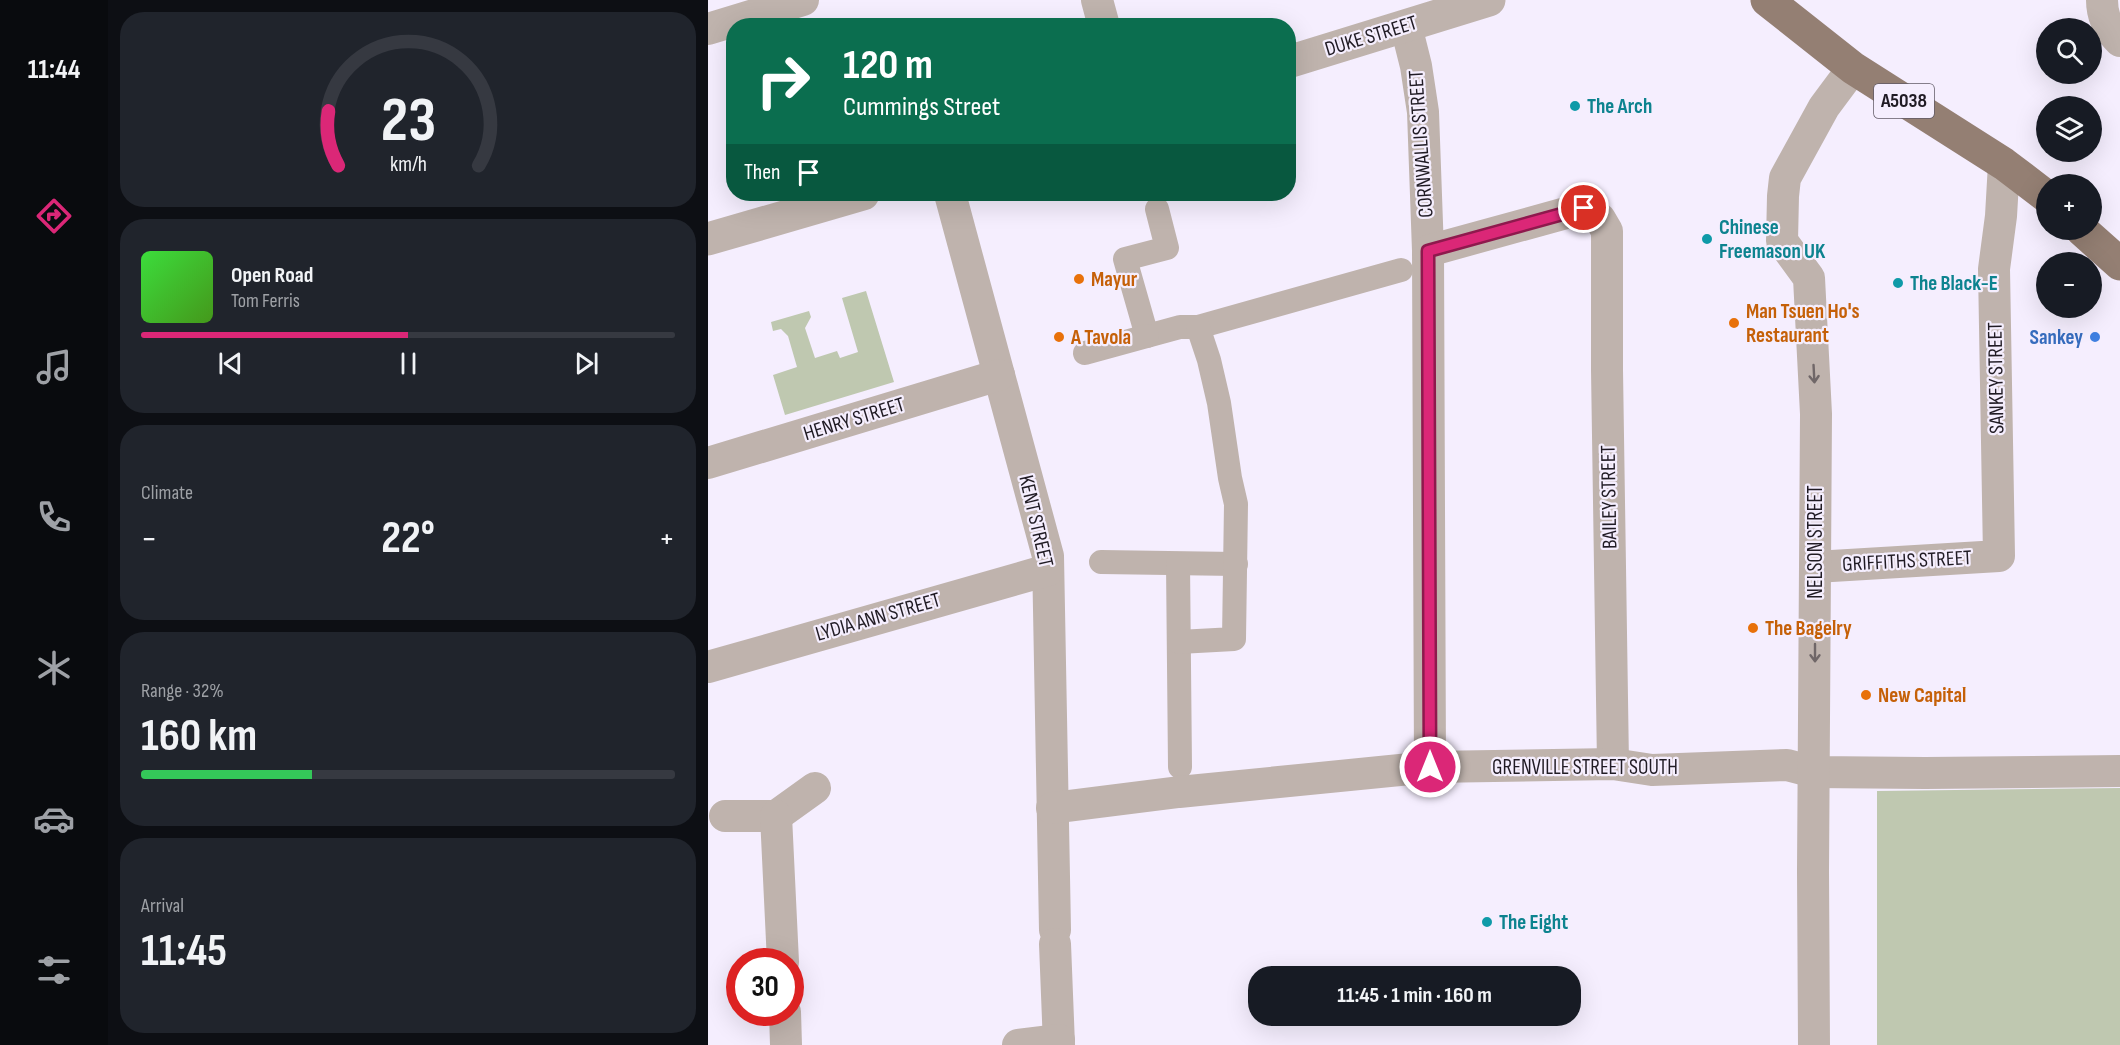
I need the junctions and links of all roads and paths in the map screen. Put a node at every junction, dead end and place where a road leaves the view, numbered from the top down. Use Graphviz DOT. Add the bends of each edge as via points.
graph roads {
  1 [pos="803,0"];
  2 [pos="1097,0"];
  3 [pos="1489,0"];
  4 [pos="1767,0"];
  5 [pos="2102,0"];
  6 [pos="744,18"];
  7 [pos="1102,18"];
  8 [pos="726,24"];
  9 [pos="1406,26"];
  10 [pos="708,29"];
  11 [pos="2120,41"];
  12 [pos="1296,60"];
  13 [pos="1853,68"];
  14 [pos="2004,164"];
  15 [pos="2036,188"];
  16 [pos="839,201"];
  17 [pos="952,201"];
  18 [pos="1157,209"];
  19 [pos="708,239"];
  20 [pos="2093,240"];
  21 [pos="1428,251"];
  22 [pos="2120,264"];
  23 [pos="1401,270"];
  24 [pos="1198,327"];
  25 [pos="1147,336"];
  26 [pos="1085,353"];
  27 [pos="999,375"];
  28 [pos="708,463"];
  29 [pos="1999,556"];
  30 [pos="1101,562"];
  31 [pos="1178,564"];
  32 [pos="1236,564"];
  33 [pos="1815,567"];
  34 [pos="1048,570"];
  35 [pos="1179,642"];
  36 [pos="708,667"];
  37 [pos="1613,764"];
  38 [pos="1180,767"];
  39 [pos="1430,767"];
  40 [pos="2120,771"];
  41 [pos="1814,772"];
  42 [pos="815,789"];
  43 [pos="1052,808"];
  44 [pos="725,816"];
  45 [pos="776,816"];
  46 [pos="782,948"];
  47 [pos="785,1026"];
  48 [pos="1059,1043"];
  49 [pos="786,1045"];
  50 [pos="1018,1045"];
  51 [pos="1814,1045"];
  1 -- 6 [label="street"];
  2 -- 7 [label="street"];
  3 -- 9 [label="street, DUKE STREET"];
  4 -- 13 [label="main road, A5038"];
  5 -- 11 [label="street" via="2103,17"];
  8 -- 10 [label="street"];
  9 -- 12 [label="street, DUKE STREET"];
  9 -- 21 [label="street, CORNWALLIS STREET" via="1423,112"];
  13 -- 14 [label="main road, A5038"];
  13 -- 33 [label="street, NELSON STREET, one-way" via="1824,107 1785,178 1782,241 1809,278 1816,414"];
  14 -- 15 [label="main road, A5038"];
  14 -- 29 [label="street, SANKEY STREET" via="1994,269"];
  16 -- 19 [label="street"];
  17 -- 27 [label="street, KENT STREET"];
  18 -- 25 [label="street" via="1167,248 1125,259"];
  20 -- 22 [label="main road"];
  21 -- 37 [label="street, BAILEY STREET" via="1584,208 1600,219 1607,231"];
  21 -- 39 [label="street, CORNWALLIS STREET"];
  23 -- 24 [label="street"];
  24 -- 25 [label="street" via="1180,327"];
  24 -- 32 [label="street" via="1219,403 1236,504"];
  25 -- 26 [label="street"];
  27 -- 28 [label="street, HENRY STREET"];
  27 -- 34 [label="street, KENT STREET"];
  29 -- 33 [label="street, GRIFFITHS STREET"];
  30 -- 31 [label="street"];
  31 -- 32 [label="street"];
  31 -- 35 [label="street"];
  32 -- 35 [label="street" via="1234,639"];
  33 -- 41 [label="street, NELSON STREET, one-way"];
  34 -- 36 [label="street, LYDIA ANN STREET"];
  34 -- 43 [label="street, KENT STREET"];
  35 -- 38 [label="street"];
  37 -- 39 [label="street, GRENVILLE STREET SOUTH"];
  37 -- 41 [label="street, GRENVILLE STREET SOUTH" via="1652,770 1787,765"];
  39 -- 43 [label="street, GRENVILLE STREET SOUTH"];
  40 -- 41 [label="street, GRENVILLE STREET SOUTH"];
  41 -- 51 [label="street, NELSON STREET"];
  42 -- 45 [label="street"];
  43 -- 48 [label="street, KENT STREET"];
  44 -- 45 [label="street"];
  45 -- 46 [label="street"];
  47 -- 49 [label="street"];
  48 -- 50 [label="street"];
}
